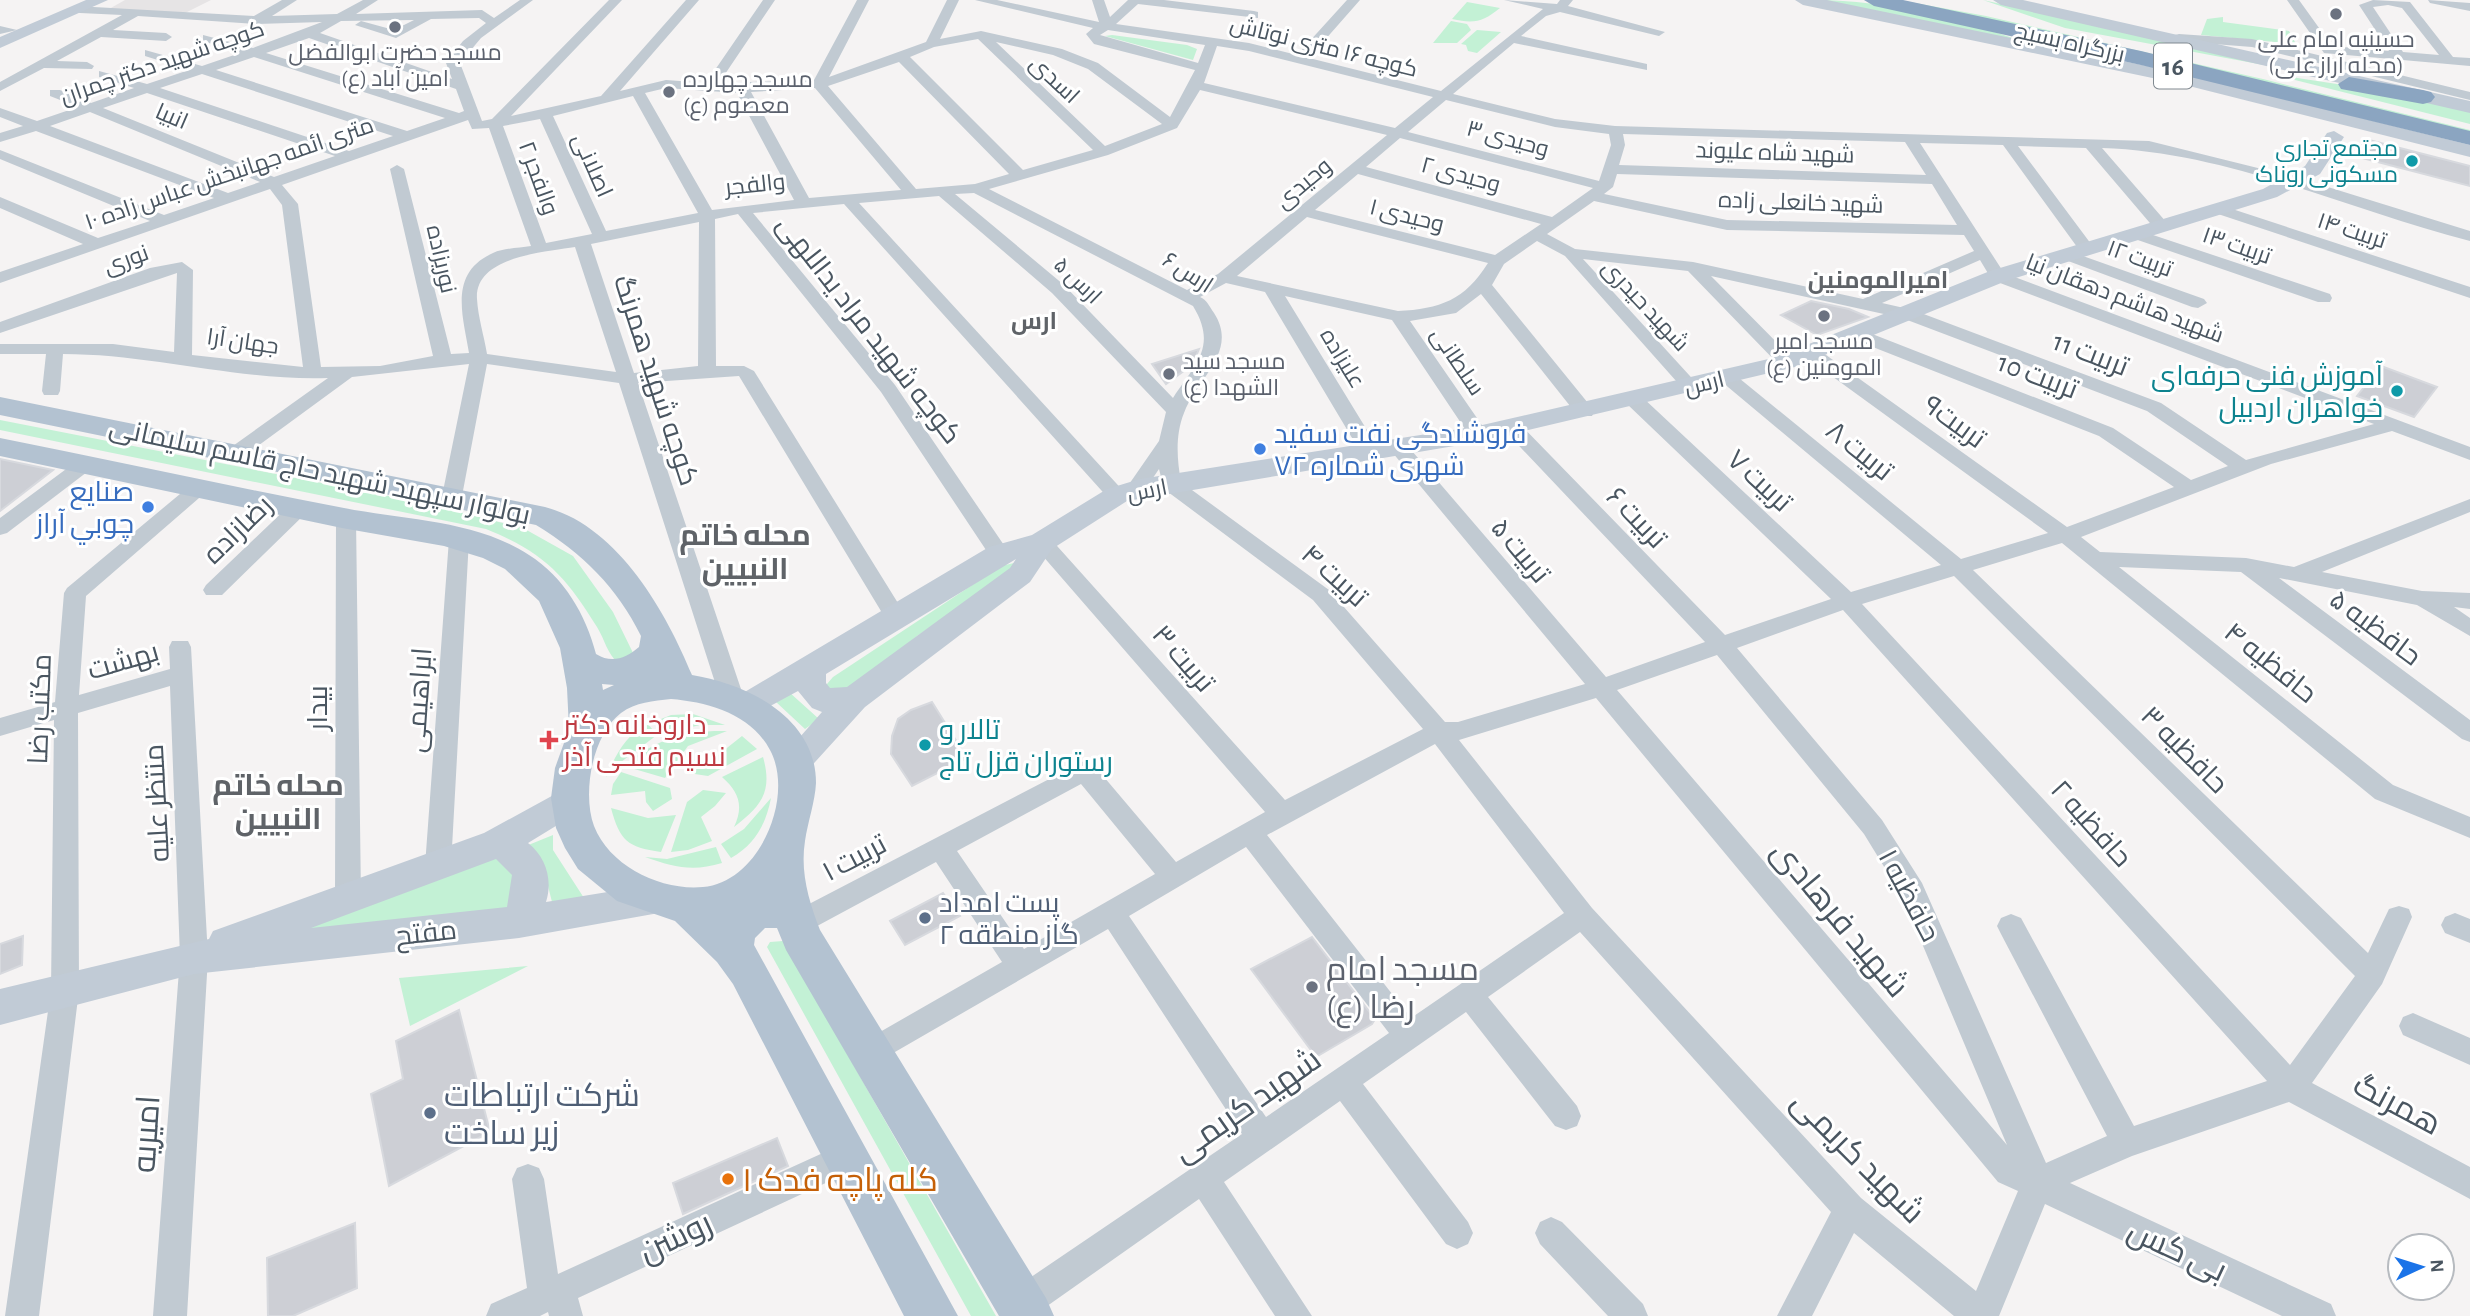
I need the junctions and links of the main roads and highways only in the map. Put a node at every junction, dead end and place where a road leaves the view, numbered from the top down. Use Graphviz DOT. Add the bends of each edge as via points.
graph roads {
  1 [pos="1803,0"];
  2 [pos="1874,0"];
  3 [pos="1924,0"];
  4 [pos="2001,0"];
  5 [pos="90,5"];
  6 [pos="1973,10"];
  7 [pos="2041,26"];
  8 [pos="3,34"];
  9 [pos="2182,48"];
  10 [pos="2073,55"];
  11 [pos="2423,96"];
  12 [pos="2470,107"];
  13 [pos="2311,110"];
  14 [pos="2470,126"];
  15 [pos="2405,134"];
  16 [pos="2334,137"];
  17 [pos="2470,138"];
  18 [pos="2470,151"];
  19 [pos="0,406"];
  20 [pos="0,447"];
  21 [pos="1042,542"];
  22 [pos="658,632"];
  23 [pos="582,662"];
  24 [pos="813,666"];
  25 [pos="679,686"];
  26 [pos="854,699"];
  27 [pos="741,701"];
  28 [pos="587,729"];
  29 [pos="794,763"];
  30 [pos="570,800"];
  31 [pos="497,843"];
  32 [pos="784,848"];
  33 [pos="672,903"];
  34 [pos="795,919"];
  35 [pos="519,922"];
  36 [pos="732,949"];
  37 [pos="194,957"];
  38 [pos="0,1007"];
  39 [pos="1025,1310"];
  40 [pos="932,1316"];
  1 -- 10 [label="main road"];
  2 -- 6 [label="highway, بزرگراه بسیج / 16"];
  3 -- 7 [label="highway, بزرگراه بسیج / 16"];
  4 -- 9 [label="main road"];
  5 -- 8 [label="main road"];
  6 -- 7 [label="highway"];
  6 -- 10 [label="highway"];
  6 -- 17 [label="highway, بزرگراه بسیج / 16"];
  7 -- 9 [label="highway, بزرگراه بسیج / 16"];
  9 -- 11 [label="highway"];
  9 -- 14 [label="highway, بزرگراه بسیج / 16"];
  10 -- 13 [label="main road"];
  11 -- 12 [label="main road"];
  13 -- 15 [label="main road"];
  13 -- 16 [label="main road" via="2330,124"];
  15 -- 16 [label="main road"];
  15 -- 18 [label="main road"];
  16 -- 21 [label="main road, ارس" via="2313,170 2297,182 2220,210 1998,276 1813,354 1691,387 1478,434 1126,493"];
  19 -- 22 [label="main road, بولوار سپهبد شهید حاج قاسم سلیمانی" via="545,517 572,530 614,569"];
  20 -- 23 [label="main road, بولوار سپهبد شهید حاج قاسم سلیمانی" via="458,539 519,563 538,578 560,608"];
  21 -- 24 [label="main road, ارس" via="999,554"];
  21 -- 26 [label="main road, ارس" via="1020,575"];
  22 -- 23 [label="main road" via="655,652 632,669 602,673"];
  22 -- 25 [label="main road, بولوار سپهبد شهید حاج قاسم سلیمانی"];
  23 -- 28 [label="main road, بولوار سپهبد شهید حاج قاسم سلیمانی"];
  24 -- 26 [label="main road" via="808,684 823,700"];
  24 -- 27 [label="main road, ارس"];
  25 -- 27 [label="main road"];
  25 -- 28 [label="main road" via="625,695 609,704"];
  26 -- 29 [label="main road, ارس"];
  27 -- 29 [label="main road" via="777,732"];
  28 -- 30 [label="main road" via="573,769"];
  29 -- 32 [label="main road" via="793,816"];
  30 -- 31 [label="main road, مفتح"];
  30 -- 33 [label="main road" via="577,835 596,865 622,885"];
  31 -- 35 [label="main road" via="521,856 532,878"];
  31 -- 37 [label="main road, مفتح"];
  32 -- 33 [label="main road" via="769,872 730,900 706,905"];
  32 -- 34 [label="main road" via="785,894"];
  33 -- 35 [label="main road, مفتح"];
  33 -- 36 [label="main road"];
  34 -- 36 [label="main road" via="781,909 752,914 732,936"];
  34 -- 39 [label="main road" via="869,1054"];
  35 -- 37 [label="main road, مفتح"];
  36 -- 40 [label="main road" via="748,971"];
  37 -- 38 [label="main road, مفتح"];
}
